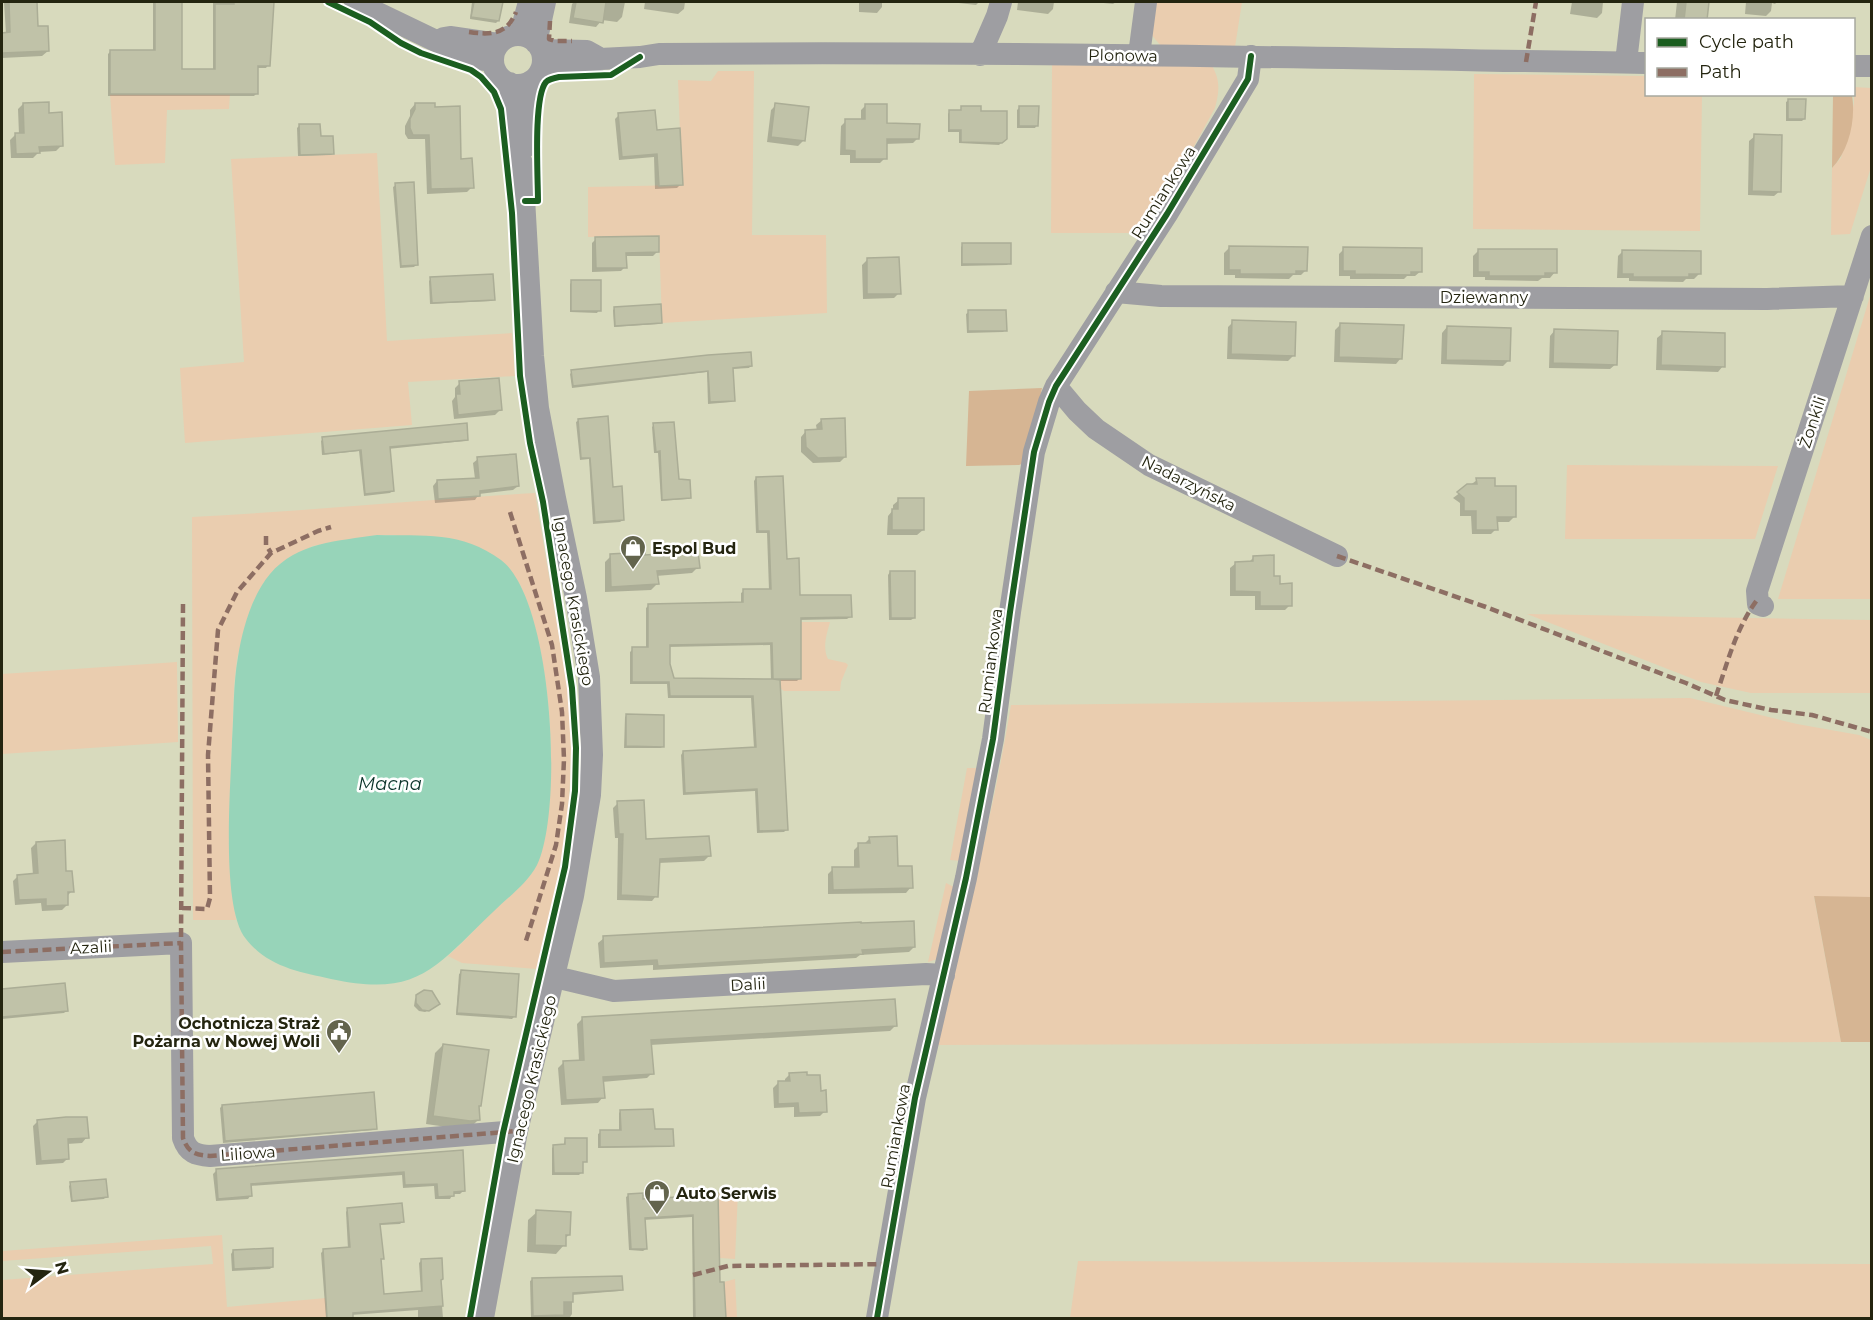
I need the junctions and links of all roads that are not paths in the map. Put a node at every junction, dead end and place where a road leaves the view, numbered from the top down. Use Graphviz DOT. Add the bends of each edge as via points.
graph roads {
  1 [pos="355,2"];
  2 [pos="529,2"];
  3 [pos="545,2"];
  4 [pos="1001,2"];
  5 [pos="1146,2"];
  6 [pos="1633,2"];
  7 [pos="496,53"];
  8 [pos="980,55"];
  9 [pos="1139,55"];
  10 [pos="1251,56"];
  11 [pos="530,60"];
  12 [pos="1636,63"];
  13 [pos="1855,66"];
  14 [pos="1872,66"];
  15 [pos="1872,236"];
  16 [pos="1116,292"];
  17 [pos="1853,296"];
  18 [pos="1056,386"];
  19 [pos="1337,556"];
  20 [pos="1763,606"];
  21 [pos="180,943"];
  22 [pos="2,952"];
  23 [pos="944,975"];
  24 [pos="555,977"];
  25 [pos="517,1131"];
  26 [pos="483,1318"];
  27 [pos="877,1318"];
  1 -- 7 [label="street" via="438,42 450,37"];
  2 -- 11 [label="street, Ignacego Krasickiego"];
  3 -- 11 [label="street, Ignacego Krasickiego"];
  4 -- 8 [label="street"];
  5 -- 9 [label="street"];
  6 -- 12 [label="street"];
  7 -- 11 [label="street" via="506,38 515,35"];
  7 -- 11 [label="street" via="495,70 500,77"];
  8 -- 9 [label="street, Plonowa"];
  8 -- 11 [label="street, Plonowa" via="659,54 600,59 591,66"];
  9 -- 10 [label="street, Plonowa"];
  10 -- 12 [label="street, Plonowa"];
  10 -- 16 [label="street, Rumiankowa" via="1248,79"];
  11 -- 24 [label="street, Ignacego Krasickiego" via="527,153 522,164 533,356 538,408 583,635 592,726 590,795"];
  13 -- 14 [label="street"];
  15 -- 17 [label="street, Żonkili"];
  16 -- 17 [label="street, Dziewanny" via="1161,296"];
  16 -- 18 [label="street, Rumiankowa"];
  17 -- 20 [label="street, Żonkili" via="1757,591 1758,604"];
  18 -- 19 [label="street, Nadarzyńska" via="1096,429 1149,465"];
  18 -- 23 [label="street, Rumiankowa" via="1034,452 993,739"];
  21 -- 22 [label="street, Azalii"];
  21 -- 25 [label="street, Liliowa" via="183,1138 190,1151 210,1156"];
  23 -- 24 [label="street, Dalii" via="615,991"];
  23 -- 27 [label="street, Rumiankowa" via="915,1098"];
  24 -- 25 [label="street, Ignacego Krasickiego"];
  25 -- 26 [label="street, Ignacego Krasickiego"];
}
